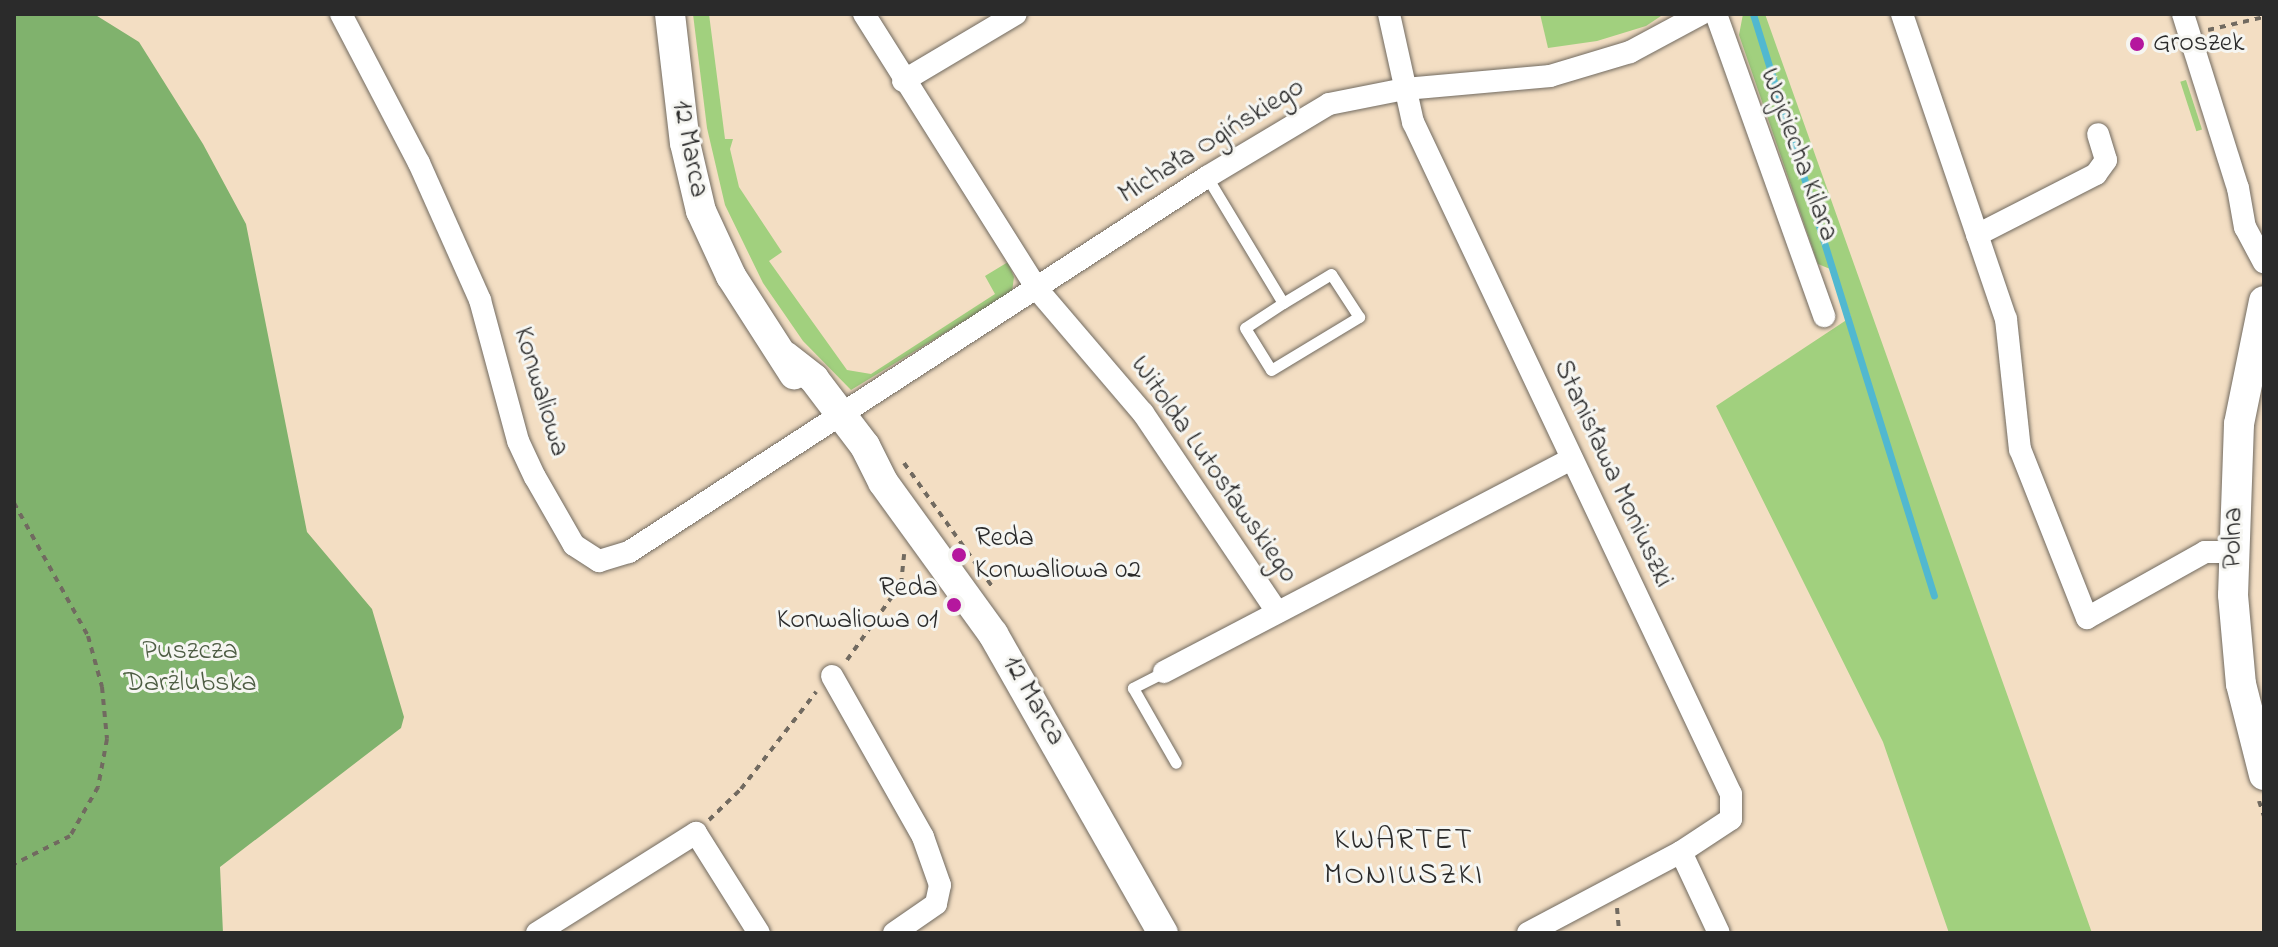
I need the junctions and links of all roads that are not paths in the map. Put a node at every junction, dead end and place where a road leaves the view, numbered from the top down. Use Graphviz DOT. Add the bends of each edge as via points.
graph roads {
  1 [pos="341,14"];
  2 [pos="670,14"];
  3 [pos="864,14"];
  4 [pos="1016,14"];
  5 [pos="1389,14"];
  6 [pos="1701,14"];
  7 [pos="1716,14"];
  8 [pos="1902,14"];
  9 [pos="2186,24"];
  10 [pos="903,81"];
  11 [pos="1405,89"];
  12 [pos="2098,134"];
  13 [pos="1207,177"];
  14 [pos="2238,188"];
  15 [pos="2264,221"];
  16 [pos="1977,235"];
  17 [pos="2264,262"];
  18 [pos="1037,289"];
  19 [pos="2264,301"];
  20 [pos="1283,303"];
  21 [pos="1824,316"];
  22 [pos="835,420"];
  23 [pos="1572,459"];
  24 [pos="2233,552"];
  25 [pos="1277,612"];
  26 [pos="1164,672"];
  27 [pos="832,676"];
  28 [pos="1176,763"];
  29 [pos="2264,775"];
  30 [pos="1681,852"];
  31 [pos="537,933"];
  32 [pos="759,933"];
  33 [pos="894,933"];
  34 [pos="1163,933"];
  35 [pos="1528,933"];
  36 [pos="1719,933"];
  1 -- 22 [label="street, Konwaliowa" via="413,151 480,300 518,441 558,522 587,556 599,561 629,552"];
  2 -- 22 [label="street, 12 Marca" via="681,116 701,211 731,276 785,356 814,379"];
  3 -- 10 [label="street, Witolda Lutosławskiego"];
  4 -- 10 [label="street"];
  5 -- 11 [label="street, Stanisława Moniuszki"];
  6 -- 11 [label="street, Michała Ogińskiego" via="1630,52 1550,76"];
  7 -- 21 [label="street, Wojciecha Kilara"];
  8 -- 16 [label="street"];
  9 -- 14 [label="street"];
  10 -- 18 [label="street, Witolda Lutosławskiego"];
  11 -- 13 [label="street, Michała Ogińskiego" via="1329,104"];
  11 -- 23 [label="street, Stanisława Moniuszki" via="1413,122"];
  12 -- 16 [label="street" via="2106,160 2096,174"];
  13 -- 18 [label="street, Michała Ogińskiego"];
  13 -- 20 [label="lane"];
  14 -- 15 [label="street"];
  14 -- 17 [label="street" via="2245,227"];
  16 -- 24 [label="street" via="2006,319 2020,449 2087,618 2205,552"];
  18 -- 22 [label="street, Michała Ogińskiego"];
  18 -- 25 [label="street, Witolda Lutosławskiego" via="1143,413"];
  19 -- 24 [label="street, Polna" via="2239,424"];
  20 -- 20 [label="lane" via="1331,274 1359,317 1271,370 1245,328"];
  22 -- 34 [label="street, 12 Marca" via="869,451 883,482 993,634"];
  23 -- 25 [label="street, Witolda Lutosławskiego"];
  23 -- 30 [label="street, Stanisława Moniuszki" via="1731,794 1731,819"];
  24 -- 29 [label="street, Polna" via="2237,653"];
  25 -- 26 [label="street, Witolda Lutosławskiego"];
  26 -- 28 [label="lane, Witolda Lutosławskiego" via="1133,688"];
  27 -- 33 [label="street" via="923,837 940,885 936,904"];
  30 -- 35 [label="street"];
  30 -- 36 [label="street"];
  31 -- 32 [label="street" via="696,833"];
}
